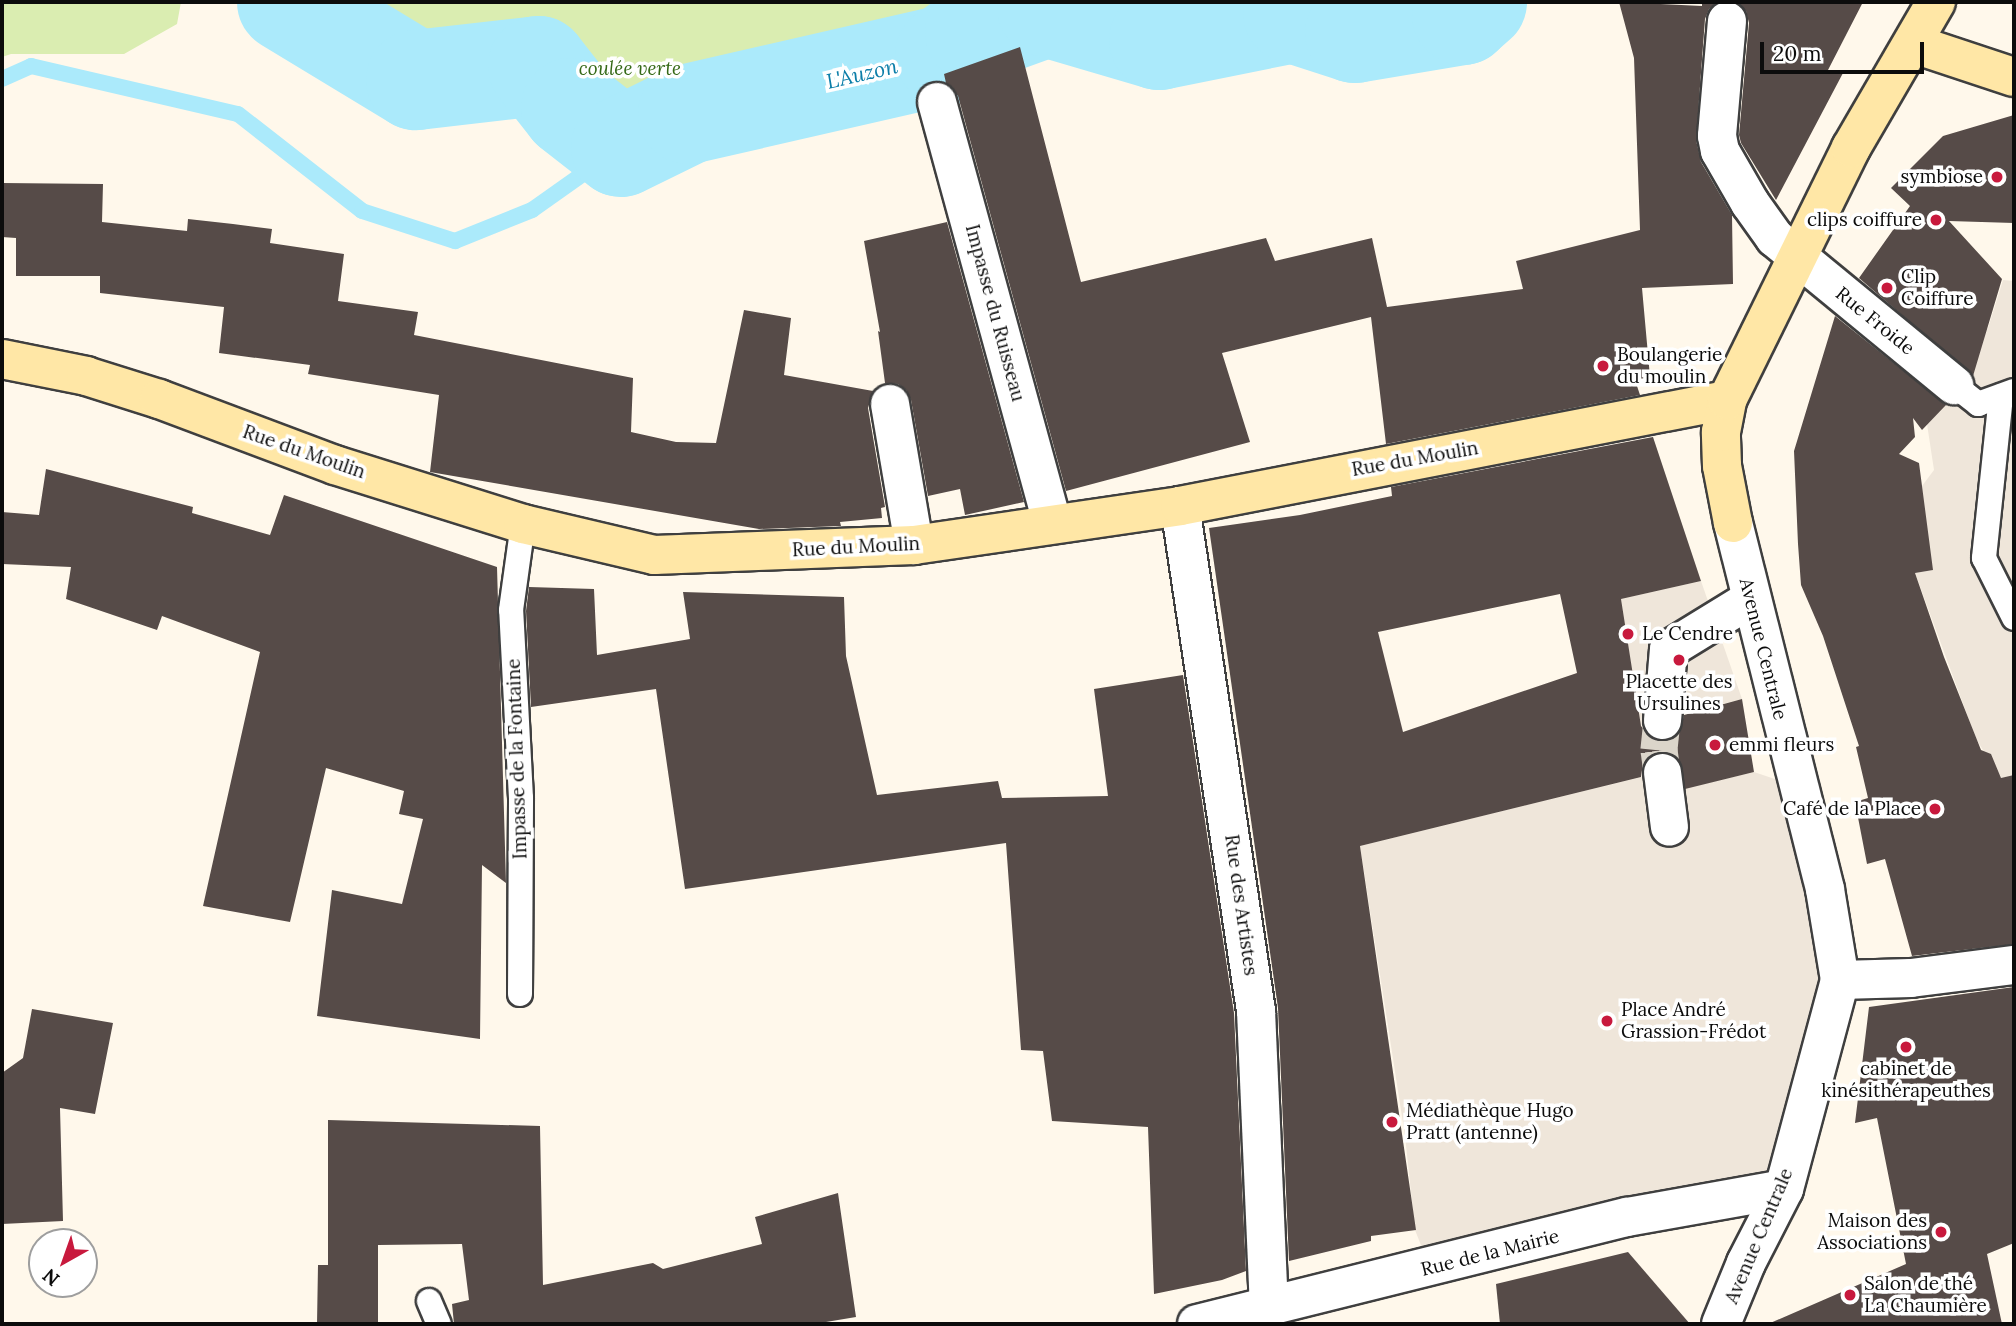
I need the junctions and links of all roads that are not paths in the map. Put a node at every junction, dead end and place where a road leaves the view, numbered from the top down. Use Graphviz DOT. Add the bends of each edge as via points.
graph roads {
  1 [pos="1936,2"];
  2 [pos="1727,20"];
  3 [pos="1914,44"];
  4 [pos="2014,77"];
  5 [pos="937,102"];
  6 [pos="1796,257"];
  7 [pos="2,359"];
  8 [pos="1954,385"];
  9 [pos="2007,394"];
  10 [pos="1727,400"];
  11 [pos="890,404"];
  12 [pos="1180,506"];
  13 [pos="1052,523"];
  14 [pos="1733,523"];
  15 [pos="523,524"];
  16 [pos="914,545"];
  17 [pos="1751,598"];
  18 [pos="2014,618"];
  19 [pos="1661,720"];
  20 [pos="1662,772"];
  21 [pos="1669,827"];
  22 [pos="2014,965"];
  23 [pos="1840,980"];
  24 [pos="520,995"];
  25 [pos="1784,1189"];
  26 [pos="429,1301"];
  27 [pos="1269,1307"];
  28 [pos="439,1324"];
  29 [pos="1197,1324"];
  30 [pos="1721,1324"];
  1 -- 3 [label="main road, Avenue Centrale"];
  2 -- 6 [label="street, Rue Froide" via="1717,136 1720,151 1775,238"];
  3 -- 4 [label="main road"];
  3 -- 6 [label="main road, Avenue Centrale" via="1851,148"];
  5 -- 13 [label="street, Impasse du Ruisseau"];
  6 -- 8 [label="street, Rue Froide"];
  6 -- 10 [label="main road, Avenue Centrale"];
  7 -- 15 [label="main road, Rue du Moulin" via="111,383 335,465"];
  8 -- 9 [label="lane" via="1978,404"];
  9 -- 18 [label="lane" via="1984,558"];
  10 -- 12 [label="main road, Rue du Moulin"];
  10 -- 14 [label="main road, Avenue Centrale" via="1721,432 1722,466"];
  11 -- 16 [label="street"];
  12 -- 13 [label="main road, Rue du Moulin"];
  12 -- 27 [label="street, Rue des Artistes" via="1256,1011"];
  13 -- 16 [label="main road, Rue du Moulin"];
  14 -- 17 [label="street, Avenue Centrale"];
  15 -- 16 [label="main road, Rue du Moulin" via="654,555"];
  15 -- 24 [label="lane, Impasse de la Fontaine" via="511,610 521,798"];
  17 -- 19 [label="street" via="1668,649"];
  17 -- 23 [label="street, Avenue Centrale" via="1825,890"];
  20 -- 21 [label="street"];
  22 -- 23 [label="street" via="1911,978"];
  23 -- 25 [label="street, Avenue Centrale"];
  25 -- 27 [label="street, Rue de la Mairie" via="1627,1217"];
  25 -- 30 [label="street, Avenue Centrale"];
  26 -- 28 [label="lane"];
  27 -- 29 [label="street, Rue de la Mairie"];
}
